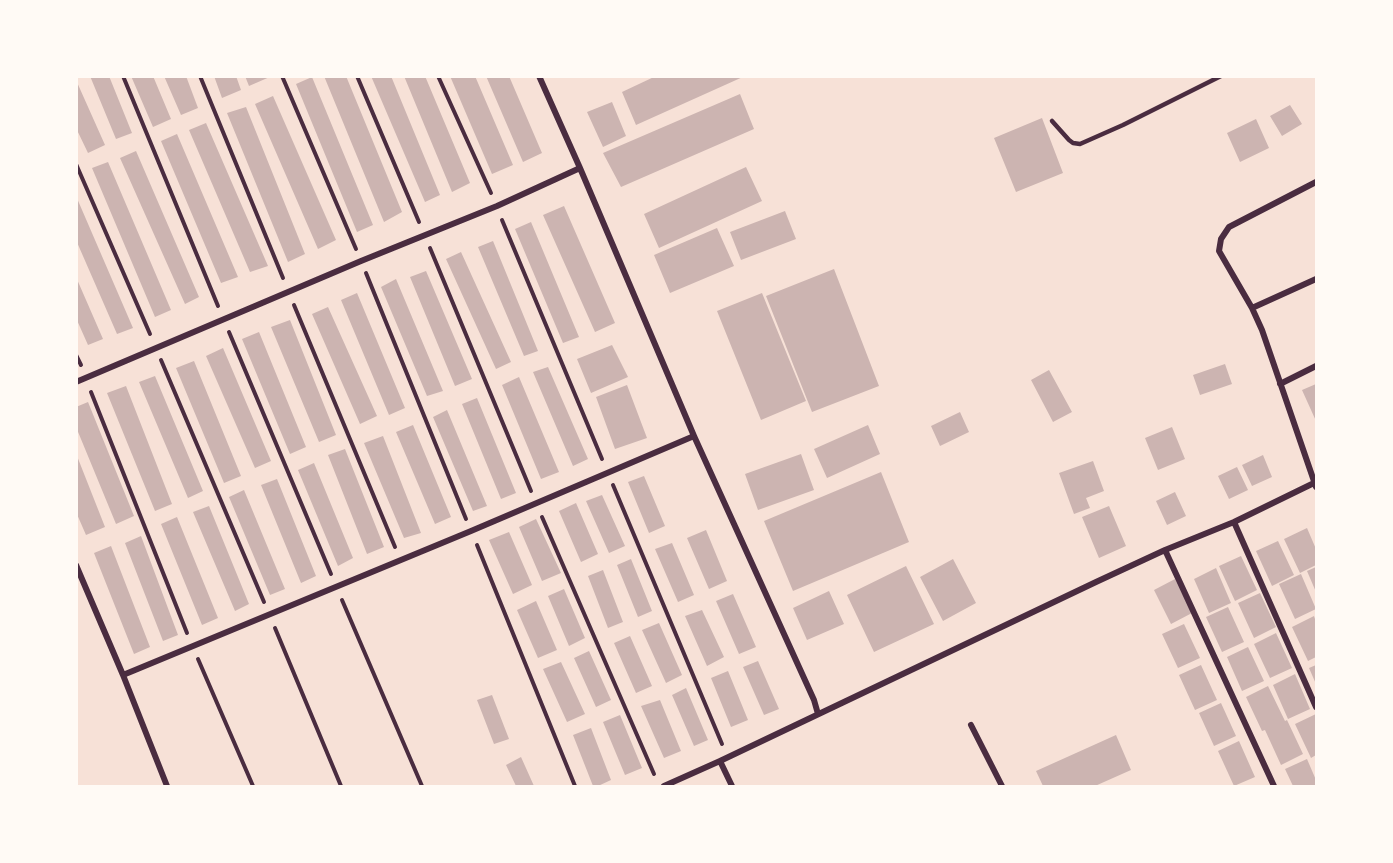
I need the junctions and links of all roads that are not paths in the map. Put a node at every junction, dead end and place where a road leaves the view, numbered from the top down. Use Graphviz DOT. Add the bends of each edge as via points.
graph roads {
  1 [pos="539,76"];
  2 [pos="1221,76"];
  3 [pos="1052,121"];
  4 [pos="580,168"];
  5 [pos="1317,182"];
  6 [pos="1317,279"];
  7 [pos="1252,308"];
  8 [pos="1317,366"];
  9 [pos="76,382"];
  10 [pos="1280,384"];
  11 [pos="694,436"];
  12 [pos="1316,484"];
  13 [pos="1234,522"];
  14 [pos="1165,550"];
  15 [pos="76,565"];
  16 [pos="123,675"];
  17 [pos="1317,707"];
  18 [pos="818,714"];
  19 [pos="971,725"];
  20 [pos="720,761"];
  21 [pos="167,786"];
  22 [pos="664,786"];
  23 [pos="732,786"];
  24 [pos="1002,786"];
  25 [pos="1274,786"];
  1 -- 4 [label="street"];
  2 -- 3 [label="lane" via="1080,144 1069,140"];
  4 -- 9 [label="street"];
  4 -- 11 [label="street"];
  5 -- 7 [label="street" via="1229,227 1221,239 1219,251"];
  6 -- 7 [label="street"];
  7 -- 10 [label="street"];
  8 -- 10 [label="street"];
  10 -- 12 [label="street"];
  11 -- 16 [label="street"];
  11 -- 18 [label="street"];
  12 -- 13 [label="street"];
  13 -- 14 [label="street"];
  13 -- 17 [label="street"];
  14 -- 18 [label="street"];
  14 -- 25 [label="street"];
  15 -- 16 [label="street"];
  16 -- 21 [label="street"];
  18 -- 20 [label="street"];
  19 -- 24 [label="street"];
  20 -- 22 [label="street"];
  20 -- 23 [label="street"];
}
